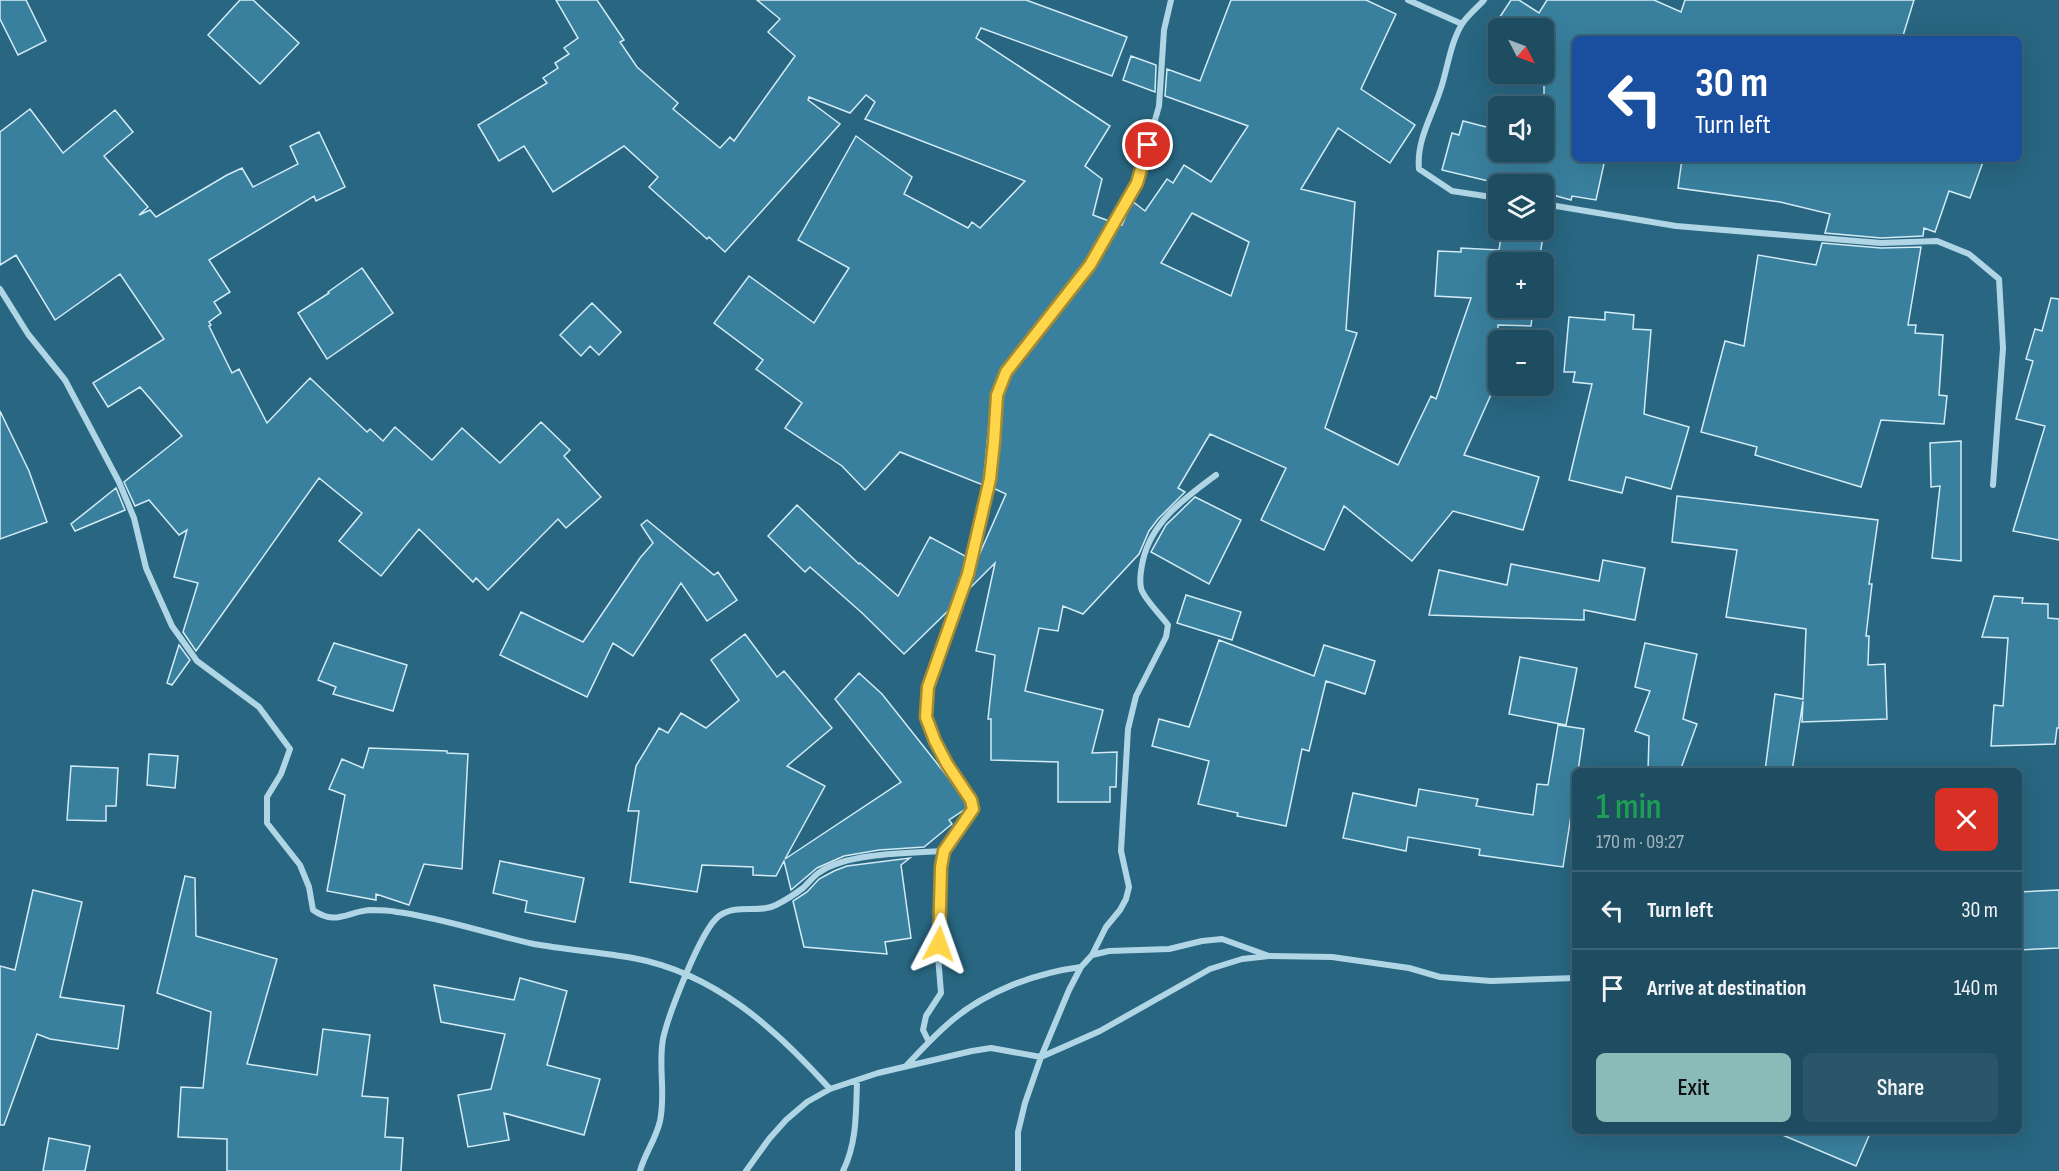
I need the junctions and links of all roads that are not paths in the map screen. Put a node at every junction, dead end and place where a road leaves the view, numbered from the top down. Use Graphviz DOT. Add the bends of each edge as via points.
graph roads {
  1 [pos="1171,0"];
  2 [pos="1408,0"];
  3 [pos="1484,0"];
  4 [pos="1462,24"];
  5 [pos="1488,196"];
  6 [pos="1554,206"];
  7 [pos="0,289"];
  8 [pos="1216,475"];
  9 [pos="1993,485"];
  10 [pos="944,851"];
  11 [pos="1092,955"];
  12 [pos="1269,956"];
  13 [pos="1081,967"];
  14 [pos="687,974"];
  15 [pos="1572,978"];
  16 [pos="929,1042"];
  17 [pos="1041,1057"];
  18 [pos="906,1066"];
  19 [pos="857,1081"];
  20 [pos="830,1089"];
  21 [pos="640,1171"];
  22 [pos="746,1171"];
  23 [pos="843,1171"];
  24 [pos="1017,1171"];
  1 -- 10 [label="street" via="1164,30 1159,106 1137,183 1090,265 1006,372 997,395 990,479 968,574 928,687 926,717 973,809"];
  2 -- 4 [label="street"];
  3 -- 4 [label="street"];
  4 -- 5 [label="street" via="1420,146 1419,169 1452,190"];
  6 -- 9 [label="street" via="1676,226 1881,243 1937,241 1969,254 1999,279 2003,348"];
  7 -- 14 [label="street" via="28,334 65,380 119,482 134,518 146,568 172,626 197,661 259,707 290,749 267,797 267,823 300,865 314,910 324,917 369,910 396,911 534,944 635,958"];
  8 -- 11 [label="street" via="1170,513 1147,544 1140,573 1141,590 1168,625 1166,637 1136,696 1128,729 1121,850 1129,887 1126,899"];
  10 -- 14 [label="street" via="834,865 772,907 736,908 718,916"];
  10 -- 16 [label="street" via="938,956 941,993 926,1016 923,1030"];
  11 -- 12 [label="street" via="1117,950 1162,950 1222,939"];
  11 -- 13 [label="street"];
  12 -- 15 [label="street" via="1332,957 1409,968 1440,977 1491,981"];
  12 -- 17 [label="street" via="1210,969 1100,1030"];
  13 -- 16 [label="street" via="1041,975 1010,987 968,1009"];
  13 -- 17 [label="street"];
  14 -- 20 [label="street" via="726,994 762,1022"];
  14 -- 21 [label="street" via="663,1041 657,1136"];
  16 -- 18 [label="street"];
  17 -- 18 [label="street" via="991,1048"];
  17 -- 24 [label="street" via="1018,1132"];
  18 -- 19 [label="street"];
  19 -- 20 [label="street"];
  19 -- 23 [label="street" via="856,1126"];
  20 -- 22 [label="street" via="786,1120"];
}
